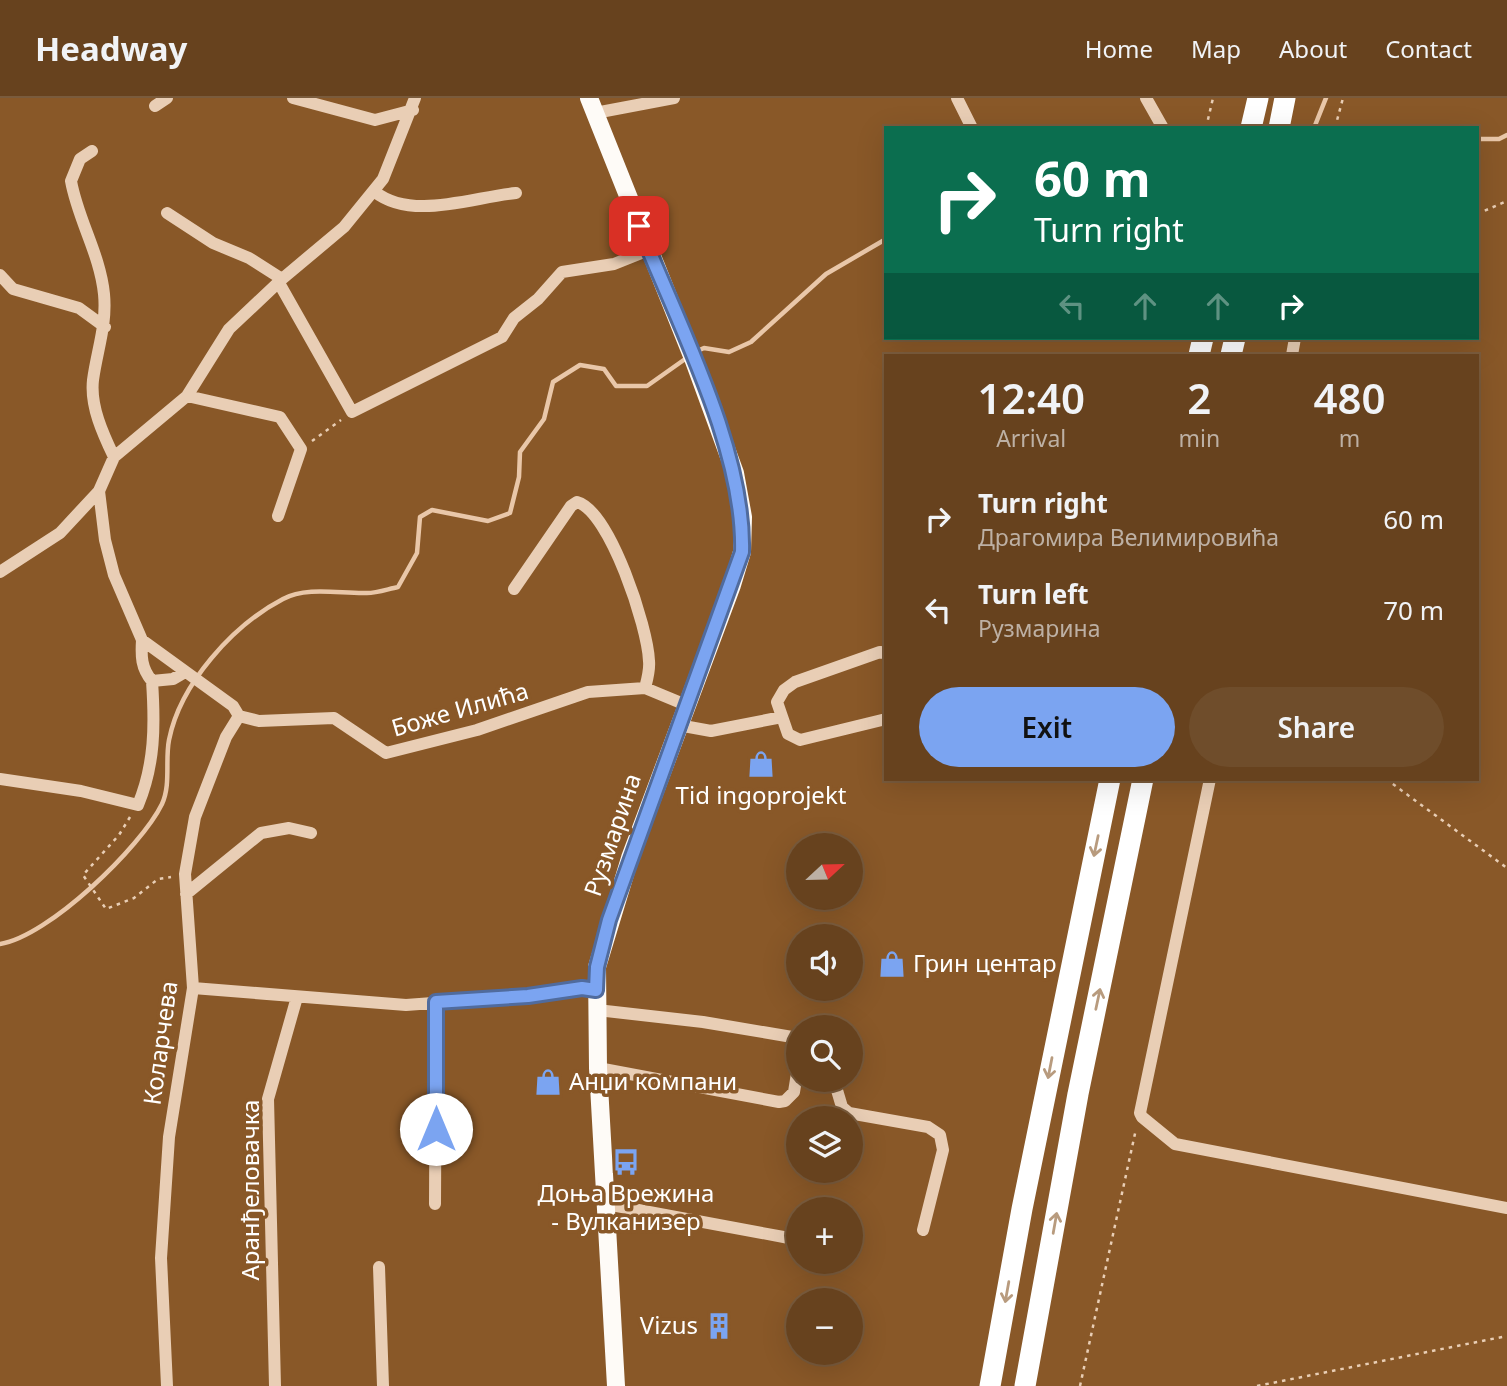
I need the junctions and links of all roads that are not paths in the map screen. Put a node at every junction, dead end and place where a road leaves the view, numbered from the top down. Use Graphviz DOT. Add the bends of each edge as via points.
graph roads {
  1 [pos="167,98"];
  2 [pos="293,98"];
  3 [pos="674,98"];
  4 [pos="957,98"];
  5 [pos="1146,98"];
  6 [pos="1258,100"];
  7 [pos="414,104"];
  8 [pos="155,106"];
  9 [pos="592,106"];
  10 [pos="971,126"];
  11 [pos="1162,126"];
  12 [pos="1252,126"];
  13 [pos="92,151"];
  14 [pos="374,192"];
  15 [pos="516,193"];
  16 [pos="167,213"];
  17 [pos="649,250"];
  18 [pos="0,275"];
  19 [pos="280,281"];
  20 [pos="105,327"];
  21 [pos="187,396"];
  22 [pos="114,457"];
  23 [pos="99,491"];
  24 [pos="278,516"];
  25 [pos="0,572"];
  26 [pos="514,589"];
  27 [pos="142,640"];
  28 [pos="884,653"];
  29 [pos="186,672"];
  30 [pos="152,681"];
  31 [pos="645,688"];
  32 [pos="686,705"];
  33 [pos="239,716"];
  34 [pos="782,717"];
  35 [pos="884,719"];
  36 [pos="678,725"];
  37 [pos="0,779"];
  38 [pos="1110,781"];
  39 [pos="1143,781"];
  40 [pos="1210,781"];
  41 [pos="311,833"];
  42 [pos="186,894"];
  43 [pos="193,988"];
  44 [pos="596,990"];
  45 [pos="297,997"];
  46 [pos="436,1002"];
  47 [pos="597,1010"];
  48 [pos="786,1036"];
  49 [pos="598,1068"];
  50 [pos="793,1092"];
  51 [pos="838,1092"];
  52 [pos="606,1204"];
  53 [pos="435,1205"];
  54 [pos="1507,1208"];
  55 [pos="923,1230"];
  56 [pos="786,1237"];
  57 [pos="379,1267"];
  58 [pos="167,1386"];
  59 [pos="275,1386"];
  60 [pos="383,1386"];
  61 [pos="616,1386"];
  62 [pos="990,1386"];
  63 [pos="1024,1386"];
  1 -- 8 [label="street"];
  2 -- 7 [label="street" via="375,120"];
  3 -- 9 [label="street"];
  4 -- 10 [label="street"];
  5 -- 11 [label="street"];
  6 -- 12 [label="highway"];
  7 -- 14 [label="street"];
  9 -- 17 [label="main road, Рузмарина"];
  13 -- 20 [label="street" via="80,159 71,181 94,248 104,294"];
  14 -- 15 [label="street" via="390,204 423,206"];
  14 -- 19 [label="street" via="344,227"];
  16 -- 19 [label="street" via="213,243 249,258"];
  17 -- 19 [label="street" via="614,264 562,272 514,318 502,337 352,412"];
  17 -- 32 [label="main road, Рузмарина" via="735,473 743,517 738,563"];
  18 -- 20 [label="street" via="13,289 79,308"];
  19 -- 21 [label="street" via="229,328"];
  20 -- 22 [label="street" via="93,382 99,424"];
  21 -- 22 [label="street"];
  21 -- 24 [label="street" via="280,417 301,449"];
  22 -- 23 [label="street"];
  23 -- 25 [label="street" via="60,533"];
  23 -- 27 [label="street" via="114,575"];
  26 -- 31 [label="street" via="571,506 583,504 620,559 633,590 649,663"];
  27 -- 29 [label="street"];
  27 -- 30 [label="street" via="144,672"];
  28 -- 34 [label="street" via="795,682 777,702"];
  29 -- 30 [label="street"];
  29 -- 33 [label="street" via="233,706"];
  30 -- 37 [label="street" via="154,740 138,805 81,790"];
  31 -- 32 [label="street, Боже Илића"];
  31 -- 33 [label="street, Боже Илића" via="588,692 477,730 386,753 334,718 259,721"];
  32 -- 36 [label="main road, Рузмарина"];
  33 -- 42 [label="street, Коларчева" via="226,737 195,817"];
  34 -- 35 [label="street" via="788,734 800,740"];
  34 -- 36 [label="street" via="711,731"];
  36 -- 44 [label="main road, Рузмарина" via="609,920"];
  38 -- 62 [label="highway, one-way"];
  63 -- 39 [label="highway, one-way"];
  40 -- 54 [label="street" via="1140,1112 1175,1144"];
  41 -- 42 [label="street" via="289,828 261,833"];
  42 -- 43 [label="street, Коларчева"];
  43 -- 45 [label="street"];
  43 -- 58 [label="street, Коларчева" via="169,1138 161,1258"];
  44 -- 46 [label="street"];
  44 -- 47 [label="main road, Рузмарина"];
  45 -- 46 [label="street" via="393,1004"];
  45 -- 59 [label="street, Аранђеловачка" via="268,1099"];
  46 -- 53 [label="street"];
  47 -- 48 [label="street"];
  47 -- 49 [label="main road, Рузмарина"];
  49 -- 50 [label="street" via="779,1102"];
  49 -- 52 [label="main road, Рузмарина"];
  51 -- 55 [label="street" via="849,1113 928,1126 940,1135 943,1150"];
  52 -- 56 [label="street"];
  52 -- 61 [label="main road, Рузмарина"];
  57 -- 60 [label="street"];
}
